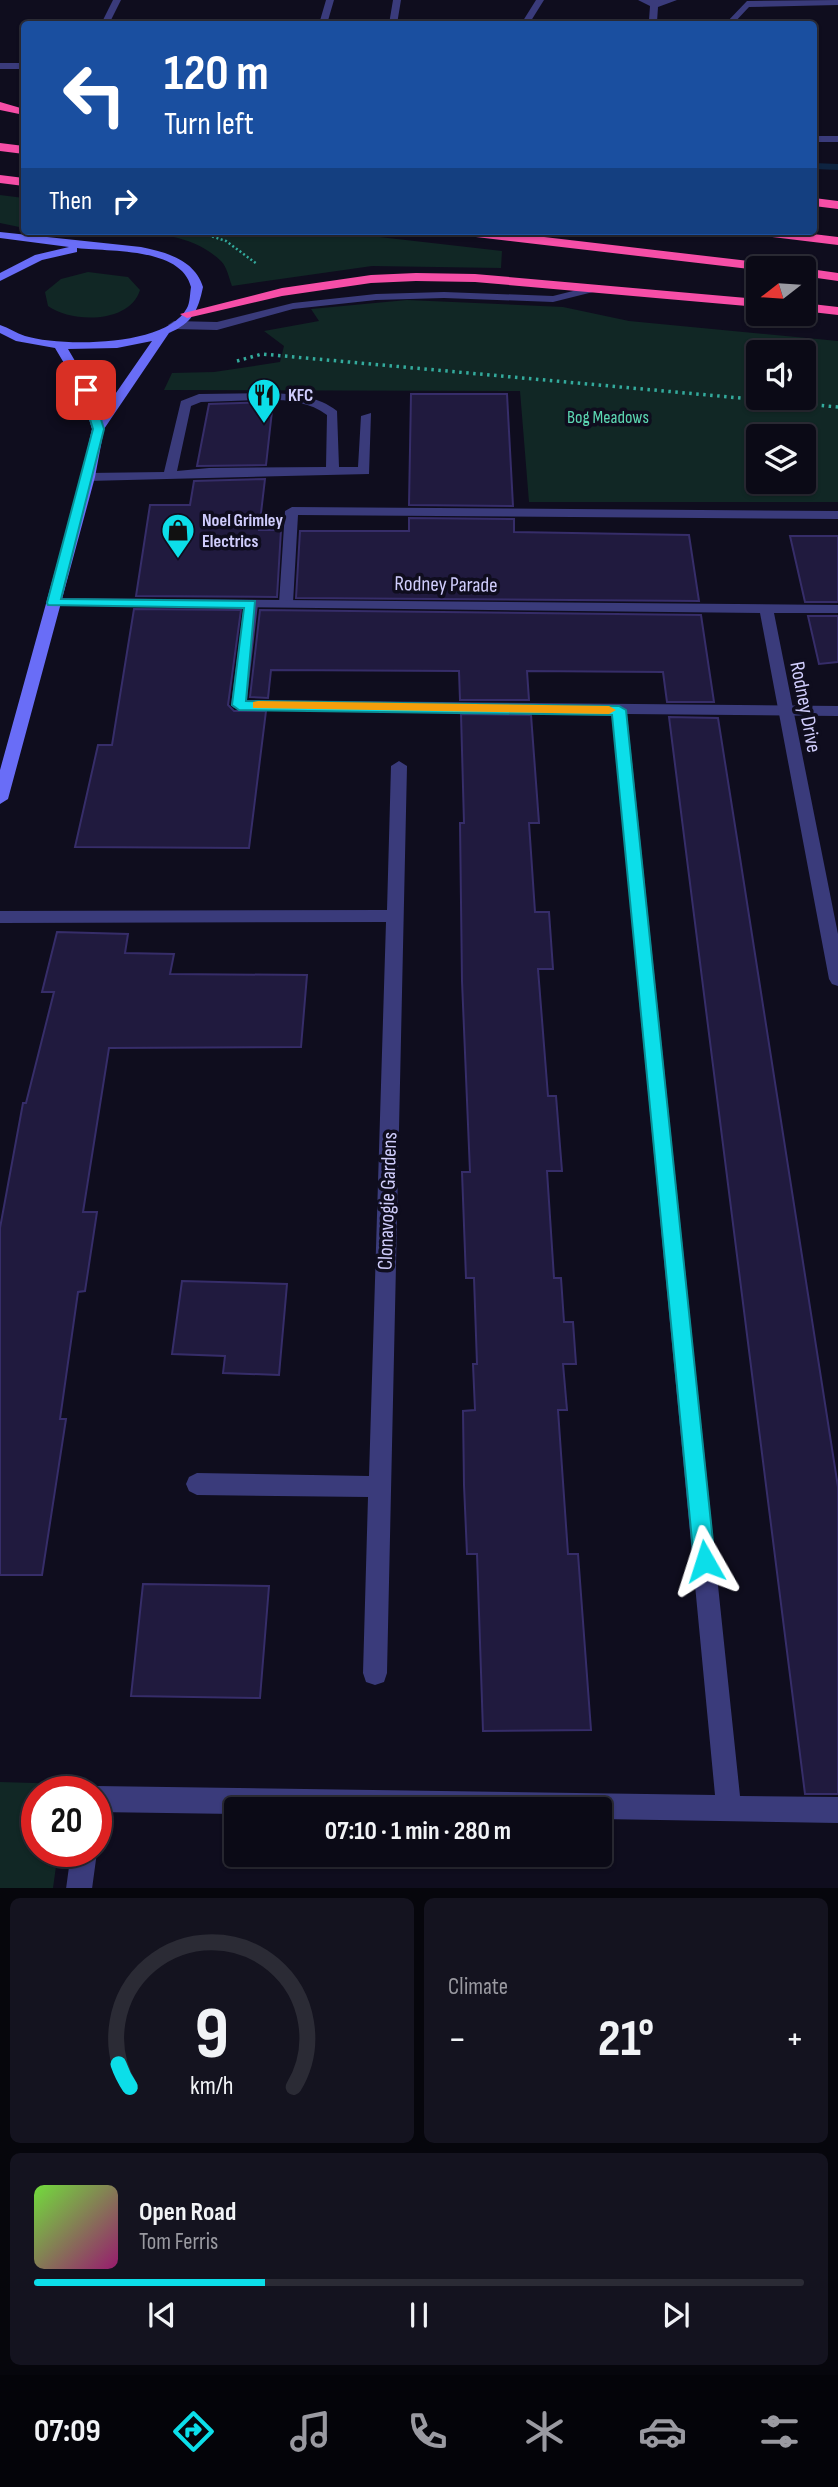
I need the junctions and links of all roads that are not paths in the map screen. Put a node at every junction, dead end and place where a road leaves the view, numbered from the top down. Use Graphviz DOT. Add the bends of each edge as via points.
graph roads {
  1 [pos="117,0"];
  2 [pos="330,0"];
  3 [pos="397,0"];
  4 [pos="540,0"];
  5 [pos="642,0"];
  6 [pos="673,0"];
  7 [pos="838,2"];
  8 [pos="654,5"];
  9 [pos="107,21"];
  10 [pos="324,21"];
  11 [pos="394,21"];
  12 [pos="527,21"];
  13 [pos="653,21"];
  14 [pos="732,21"];
  15 [pos="0,66"];
  16 [pos="19,66"];
  17 [pos="0,106"];
  18 [pos="21,111"];
  19 [pos="817,139"];
  20 [pos="838,139"];
  21 [pos="0,147"];
  22 [pos="21,150"];
  23 [pos="0,179"];
  24 [pos="21,182"];
  25 [pos="817,202"];
  26 [pos="838,205"];
  27 [pos="0,235"];
  28 [pos="493,235"];
  29 [pos="788,235"];
  30 [pos="838,241"];
  31 [pos="97,247"];
  32 [pos="746,265"];
  33 [pos="816,273"];
  34 [pos="838,276"];
  35 [pos="0,278"];
  36 [pos="597,288"];
  37 [pos="746,302"];
  38 [pos="816,308"];
  39 [pos="838,310"];
  40 [pos="187,314"];
  41 [pos="170,328"];
  42 [pos="2,332"];
  43 [pos="61,348"];
  44 [pos="367,416"];
  45 [pos="98,429"];
  46 [pos="332,472"];
  47 [pos="170,474"];
  48 [pos="88,477"];
  49 [pos="838,515"];
  50 [pos="53,603"];
  51 [pos="286,603"];
  52 [pos="251,604"];
  53 [pos="766,608"];
  54 [pos="838,609"];
  55 [pos="619,710"];
  56 [pos="785,711"];
  57 [pos="838,711"];
  58 [pos="399,766"];
  59 [pos="0,799"];
  60 [pos="395,916"];
  61 [pos="0,917"];
  62 [pos="838,979"];
  63 [pos="197,1484"];
  64 [pos="379,1487"];
  65 [pos="375,1673"];
  66 [pos="112,1799"];
  67 [pos="729,1808"];
  68 [pos="838,1810"];
  69 [pos="82,1867"];
  70 [pos="79,1888"];
  1 -- 9 [label="street"];
  2 -- 10 [label="street"];
  3 -- 11 [label="street"];
  4 -- 12 [label="street"];
  5 -- 8 [label="street"];
  6 -- 8 [label="street"];
  7 -- 14 [label="street" via="747,5"];
  8 -- 13 [label="street"];
  15 -- 16 [label="street"];
  17 -- 18 [label="highway"];
  19 -- 20 [label="street"];
  21 -- 22 [label="highway"];
  23 -- 24 [label="highway"];
  25 -- 26 [label="highway"];
  27 -- 31 [label="street"];
  28 -- 32 [label="highway"];
  29 -- 30 [label="highway"];
  31 -- 35 [label="street" via="39,257"];
  31 -- 40 [label="street" via="149,252 184,268 197,283 198,297"];
  33 -- 34 [label="highway"];
  36 -- 37 [label="highway"];
  36 -- 40 [label="highway" via="475,278 371,279 282,292"];
  36 -- 41 [label="street" via="553,299 376,297 293,306 217,326"];
  38 -- 39 [label="highway"];
  40 -- 41 [label="street"];
  41 -- 43 [label="street" via="116,346"];
  41 -- 45 [label="street"];
  42 -- 43 [label="street"];
  43 -- 45 [label="street" via="86,390"];
  44 -- 46 [label="street" via="364,471"];
  45 -- 48 [label="street"];
  46 -- 47 [label="street"];
  46 -- 47 [label="street" via="333,414 319,402 308,398 198,398 184,404"];
  47 -- 48 [label="street"];
  48 -- 50 [label="street"];
  49 -- 51 [label="street" via="292,511"];
  50 -- 52 [label="street, Rodney Parade"];
  50 -- 59 [label="street"];
  51 -- 52 [label="street, Rodney Parade"];
  51 -- 53 [label="street, Rodney Parade"];
  52 -- 55 [label="street" via="239,705"];
  53 -- 54 [label="street, Rodney Parade"];
  53 -- 56 [label="street, Rodney Drive"];
  55 -- 56 [label="street"];
  55 -- 67 [label="street"];
  56 -- 57 [label="street"];
  56 -- 62 [label="street, Rodney Drive"];
  58 -- 60 [label="street, Clonavogie Gardens"];
  60 -- 61 [label="street"];
  60 -- 64 [label="street, Clonavogie Gardens"];
  63 -- 64 [label="street"];
  64 -- 65 [label="street, Clonavogie Gardens"];
  66 -- 67 [label="street"];
  67 -- 68 [label="street"];
  69 -- 70 [label="street"];
}
